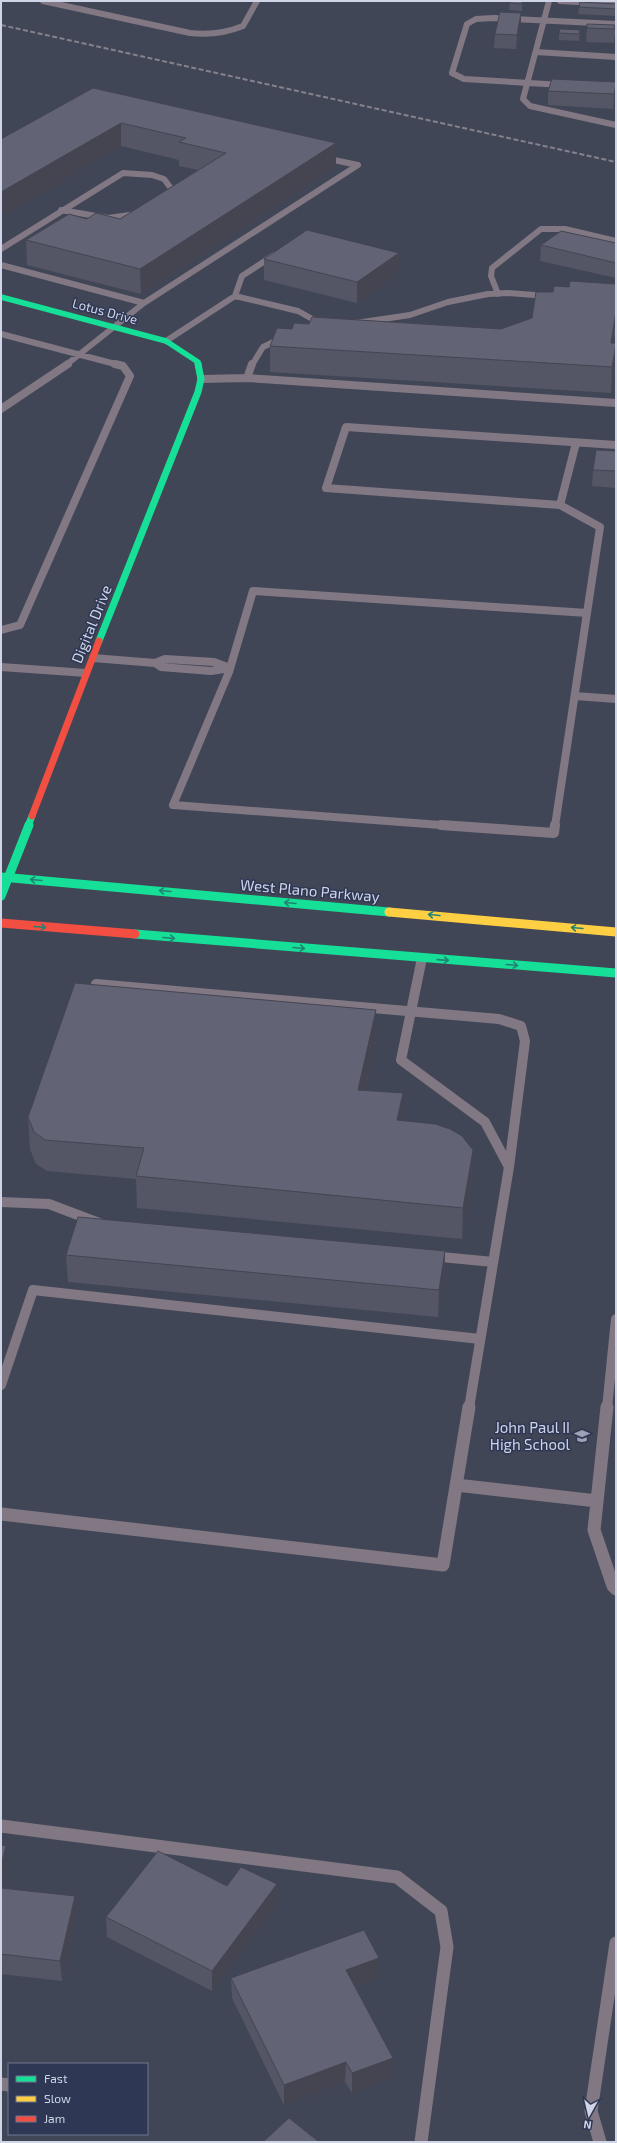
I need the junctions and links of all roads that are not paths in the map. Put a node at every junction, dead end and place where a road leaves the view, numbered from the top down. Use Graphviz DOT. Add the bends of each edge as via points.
graph roads {
  1 [pos="44,1"];
  2 [pos="257,1"];
  3 [pos="549,1"];
  4 [pos="560,1"];
  5 [pos="616,4"];
  6 [pos="544,20"];
  7 [pos="616,24"];
  8 [pos="536,52"];
  9 [pos="616,57"];
  10 [pos="527,83"];
  11 [pos="572,86"];
  12 [pos="616,125"];
  13 [pos="319,157"];
  14 [pos="162,201"];
  15 [pos="61,210"];
  16 [pos="144,212"];
  17 [pos="616,241"];
  18 [pos="1,249"];
  19 [pos="282,250"];
  20 [pos="1,265"];
  21 [pos="498,294"];
  22 [pos="235,296"];
  23 [pos="554,296"];
  24 [pos="1,298"];
  25 [pos="144,303"];
  26 [pos="346,324"];
  27 [pos="114,327"];
  28 [pos="325,327"];
  29 [pos="1,334"];
  30 [pos="295,334"];
  31 [pos="166,341"];
  32 [pos="80,355"];
  33 [pos="198,362"];
  34 [pos="247,378"];
  35 [pos="200,379"];
  36 [pos="616,403"];
  37 [pos="1,409"];
  38 [pos="576,443"];
  39 [pos="616,445"];
  40 [pos="560,505"];
  41 [pos="588,613"];
  42 [pos="1,630"];
  43 [pos="93,658"];
  44 [pos="1,666"];
  45 [pos="230,668"];
  46 [pos="86,674"];
  47 [pos="575,696"];
  48 [pos="616,699"];
  49 [pos="5,877"];
  50 [pos="1,896"];
  51 [pos="1,923"];
  52 [pos="616,932"];
  53 [pos="422,958"];
  54 [pos="616,974"];
  55 [pos="96,984"];
  56 [pos="411,1012"];
  57 [pos="509,1167"];
  58 [pos="1,1202"];
  59 [pos="107,1224"];
  60 [pos="422,1255"];
  61 [pos="493,1262"];
  62 [pos="616,1318"];
  63 [pos="480,1339"];
  64 [pos="1,1385"];
  65 [pos="456,1485"];
  66 [pos="597,1501"];
  67 [pos="1,1514"];
  68 [pos="616,1589"];
  69 [pos="1,1826"];
  70 [pos="616,1943"];
  71 [pos="421,2142"];
  72 [pos="600,2142"];
  1 -- 2 [label="lane" via="208,35 244,26"];
  3 -- 6 [label="lane"];
  4 -- 5 [label="lane"];
  6 -- 7 [label="lane"];
  6 -- 8 [label="lane"];
  6 -- 10 [label="lane" via="494,18 476,19 467,24 452,73 464,79"];
  8 -- 9 [label="lane"];
  8 -- 10 [label="lane"];
  10 -- 11 [label="lane"];
  10 -- 12 [label="lane" via="523,99 530,106"];
  13 -- 25 [label="lane" via="358,166"];
  14 -- 15 [label="lane" via="173,191 164,179 152,175 123,173"];
  15 -- 16 [label="lane" via="94,219"];
  15 -- 18 [label="lane"];
  17 -- 21 [label="lane" via="565,229 541,229 492,268 491,276"];
  19 -- 22 [label="lane" via="242,276"];
  20 -- 25 [label="lane"];
  21 -- 23 [label="lane"];
  21 -- 26 [label="lane" via="466,298 403,316"];
  22 -- 28 [label="lane" via="298,311"];
  22 -- 31 [label="lane"];
  24 -- 27 [label="street, Lotus Drive"];
  25 -- 27 [label="lane"];
  27 -- 31 [label="street, Lotus Drive"];
  27 -- 32 [label="lane"];
  29 -- 32 [label="lane"];
  30 -- 34 [label="lane" via="263,346"];
  31 -- 33 [label="street, Lotus Drive"];
  32 -- 37 [label="lane"];
  32 -- 42 [label="lane" via="123,366 130,376 20,625"];
  33 -- 35 [label="street, Digital Drive"];
  34 -- 35 [label="lane"];
  34 -- 36 [label="lane"];
  35 -- 43 [label="street, Digital Drive" via="198,392"];
  38 -- 39 [label="lane"];
  38 -- 40 [label="lane"];
  38 -- 40 [label="lane" via="346,427 326,488"];
  40 -- 41 [label="lane" via="600,527"];
  41 -- 45 [label="lane" via="253,591"];
  41 -- 47 [label="lane"];
  43 -- 45 [label="lane" via="155,663 164,659 214,662"];
  43 -- 46 [label="street, Digital Drive"];
  44 -- 46 [label="lane"];
  45 -- 47 [label="lane" via="173,805 554,834"];
  46 -- 49 [label="street, Digital Drive"];
  47 -- 48 [label="lane"];
  49 -- 50 [label="street, Digital Drive"];
  52 -- 49 [label="street, West Plano Parkway, one-way"];
  51 -- 53 [label="street, one-way"];
  53 -- 54 [label="street, one-way"];
  53 -- 56 [label="lane"];
  55 -- 56 [label="lane"];
  56 -- 57 [label="lane" via="401,1060 485,1122"];
  56 -- 57 [label="lane" via="499,1019 521,1026 525,1041"];
  57 -- 61 [label="lane"];
  58 -- 59 [label="lane" via="49,1204"];
  60 -- 61 [label="lane"];
  61 -- 63 [label="lane"];
  62 -- 66 [label="lane"];
  63 -- 64 [label="lane" via="33,1290"];
  63 -- 65 [label="lane"];
  65 -- 66 [label="lane"];
  65 -- 67 [label="lane" via="443,1565"];
  66 -- 68 [label="lane" via="594,1530"];
  69 -- 71 [label="lane" via="397,1877 441,1911 446,1948"];
  70 -- 72 [label="lane" via="591,2111"];
}
